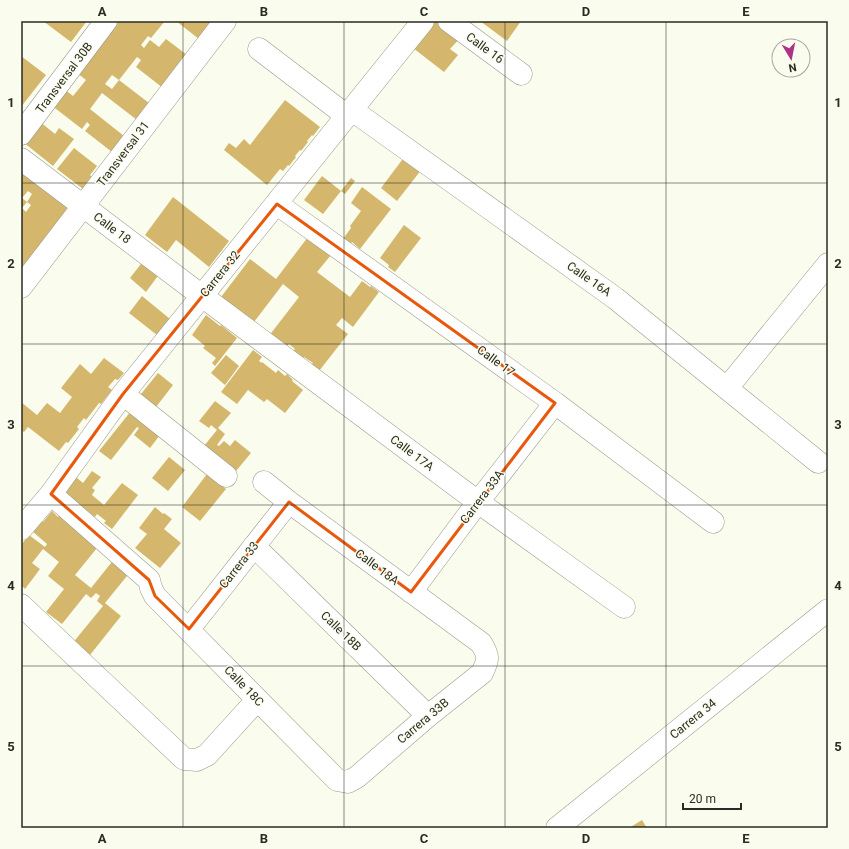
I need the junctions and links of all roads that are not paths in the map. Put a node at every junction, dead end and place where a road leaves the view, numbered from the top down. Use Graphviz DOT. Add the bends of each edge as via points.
graph roads {
  1 [pos="106,21"];
  2 [pos="225,21"];
  3 [pos="423,21"];
  4 [pos="448,21"];
  5 [pos="259,49"];
  6 [pos="521,74"];
  7 [pos="349,113"];
  8 [pos="21,134"];
  9 [pos="21,159"];
  10 [pos="277,204"];
  11 [pos="83,206"];
  12 [pos="828,264"];
  13 [pos="21,287"];
  14 [pos="202,296"];
  15 [pos="727,388"];
  16 [pos="124,394"];
  17 [pos="555,403"];
  18 [pos="818,462"];
  19 [pos="226,476"];
  20 [pos="264,482"];
  21 [pos="51,494"];
  22 [pos="289,502"];
  23 [pos="478,502"];
  24 [pos="713,522"];
  25 [pos="21,529"];
  26 [pos="254,546"];
  27 [pos="411,592"];
  28 [pos="21,605"];
  29 [pos="624,607"];
  30 [pos="828,610"];
  31 [pos="189,629"];
  32 [pos="487,653"];
  33 [pos="258,700"];
  34 [pos="428,716"];
  35 [pos="348,782"];
  36 [pos="558,828"];
  1 -- 8 [label="street, Transversal 30B"];
  2 -- 11 [label="street, Transversal 31"];
  3 -- 7 [label="street, Carrera 32"];
  4 -- 6 [label="street, Calle 16"];
  5 -- 7 [label="street, Calle 16A"];
  7 -- 10 [label="street, Carrera 32"];
  7 -- 15 [label="street, Calle 16A" via="615,298"];
  9 -- 11 [label="street, Calle 18"];
  10 -- 14 [label="street, Carrera 32"];
  10 -- 17 [label="street, Calle 17"];
  11 -- 13 [label="street, Transversal 31"];
  11 -- 14 [label="street, Calle 18"];
  12 -- 15 [label="street"];
  14 -- 16 [label="street, Carrera 32"];
  14 -- 23 [label="street, Calle 17A"];
  15 -- 18 [label="street, Calle 16A"];
  16 -- 19 [label="street"];
  16 -- 21 [label="street, Carrera 32"];
  17 -- 23 [label="street, Carrera 33A"];
  17 -- 24 [label="street, Calle 17"];
  20 -- 22 [label="street, Calle 18A"];
  21 -- 25 [label="street, Carrera 32"];
  21 -- 31 [label="street, Calle 18C" via="149,580 155,596"];
  22 -- 26 [label="street, Carrera 33"];
  22 -- 27 [label="street, Calle 18A"];
  23 -- 27 [label="street, Carrera 33A"];
  23 -- 29 [label="street, Calle 17A"];
  26 -- 31 [label="street, Carrera 33"];
  26 -- 34 [label="street, Calle 18B"];
  27 -- 32 [label="street, Calle 18A" via="481,643"];
  28 -- 33 [label="street" via="184,759 197,760 207,755"];
  30 -- 36 [label="street, Carrera 34"];
  31 -- 33 [label="street, Calle 18C"];
  32 -- 34 [label="street, Carrera 33B" via="482,673"];
  33 -- 35 [label="street, Calle 18C" via="337,780"];
  34 -- 35 [label="street, Carrera 33B"];
}
